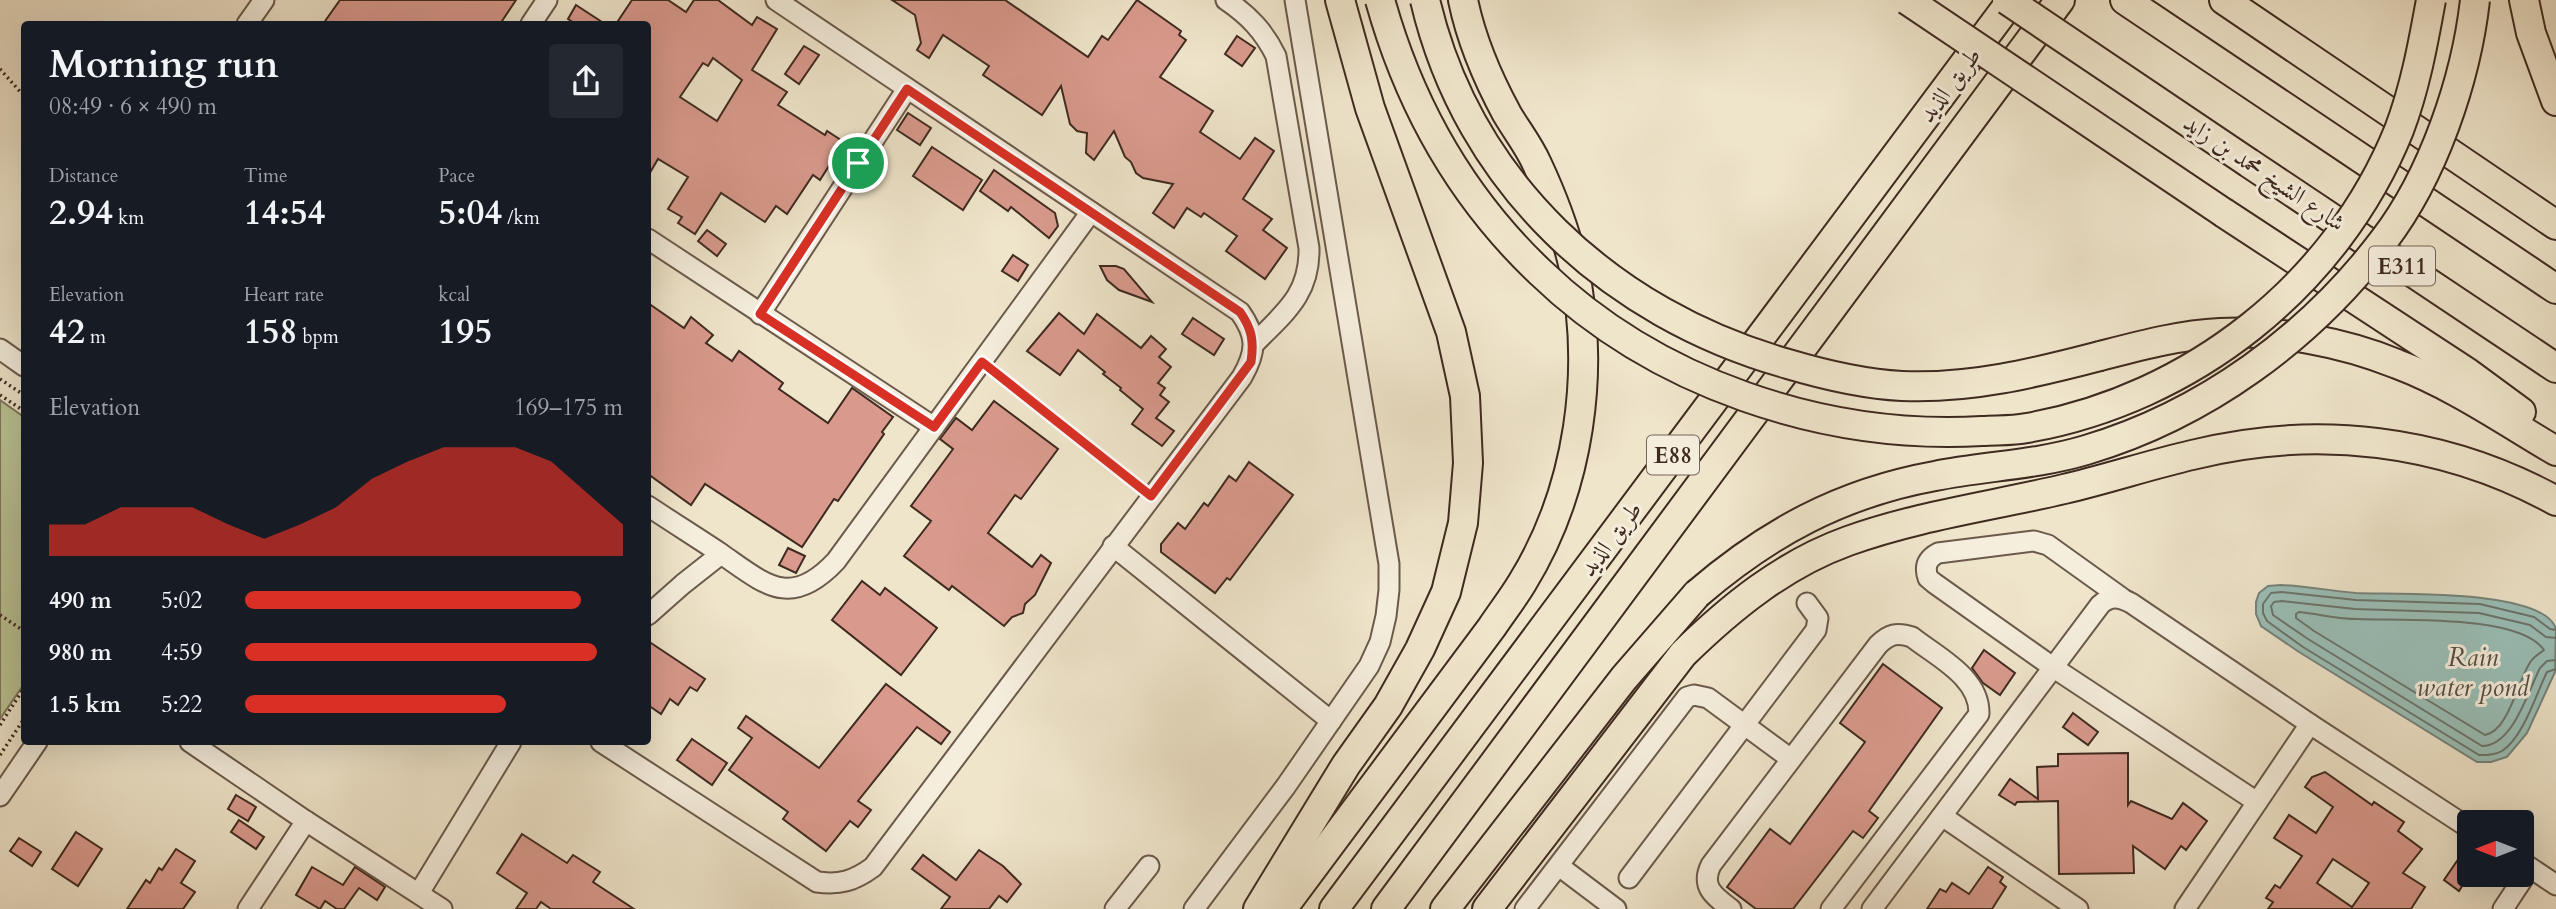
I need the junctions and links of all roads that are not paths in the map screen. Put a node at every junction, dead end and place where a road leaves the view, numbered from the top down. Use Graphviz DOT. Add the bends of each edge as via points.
graph roads {
  1 [pos="264,0"];
  2 [pos="547,0"];
  3 [pos="776,0"];
  4 [pos="1226,0"];
  5 [pos="1295,0"];
  6 [pos="1340,0"];
  7 [pos="1380,0"];
  8 [pos="1426,0"];
  9 [pos="1463,0"];
  10 [pos="1907,0"];
  11 [pos="2009,0"];
  12 [pos="2060,0"];
  13 [pos="2124,0"];
  14 [pos="2224,0"];
  15 [pos="2431,0"];
  16 [pos="2475,0"];
  17 [pos="2524,0"];
  18 [pos="249,21"];
  19 [pos="533,21"];
  20 [pos="907,89"];
  21 [pos="2556,101"];
  22 [pos="1091,212"];
  23 [pos="2556,225"];
  24 [pos="651,241"];
  25 [pos="2556,289"];
  26 [pos="760,314"];
  27 [pos="1254,344"];
  28 [pos="0,349"];
  29 [pos="21,364"];
  30 [pos="2556,368"];
  31 [pos="934,427"];
  32 [pos="2556,437"];
  33 [pos="2556,451"];
  34 [pos="2556,501"];
  35 [pos="651,508"];
  36 [pos="1113,547"];
  37 [pos="722,554"];
  38 [pos="2122,598"];
  39 [pos="1807,603"];
  40 [pos="651,612"];
  41 [pos="2054,668"];
  42 [pos="1331,721"];
  43 [pos="2310,724"];
  44 [pos="1746,725"];
  45 [pos="35,745"];
  46 [pos="194,745"];
  47 [pos="509,745"];
  48 [pos="606,745"];
  49 [pos="1791,759"];
  50 [pos="0,796"];
  51 [pos="2257,802"];
  52 [pos="1942,816"];
  53 [pos="2457,820"];
  54 [pos="306,821"];
  55 [pos="1149,866"];
  56 [pos="1559,866"];
  57 [pos="2534,870"];
  58 [pos="1629,878"];
  59 [pos="2556,885"];
  60 [pos="2514,887"];
  61 [pos="419,892"];
  62 [pos="248,909"];
  63 [pos="442,909"];
  64 [pos="1115,909"];
  65 [pos="1194,909"];
  66 [pos="1258,909"];
  67 [pos="1282,909"];
  68 [pos="1334,909"];
  69 [pos="1386,909"];
  70 [pos="1445,909"];
  71 [pos="1487,909"];
  72 [pos="1525,909"];
  73 [pos="1616,909"];
  74 [pos="1731,909"];
  75 [pos="1830,909"];
  76 [pos="1872,909"];
  77 [pos="2078,909"];
  78 [pos="2185,909"];
  79 [pos="2502,909"];
  1 -- 18 [label="street"];
  2 -- 19 [label="street"];
  3 -- 20 [label="street"];
  4 -- 27 [label="street" via="1253,21 1276,56 1309,248 1307,279 1300,294"];
  5 -- 42 [label="street" via="1389,564 1380,642 1356,689"];
  6 -- 66 [label="highway" via="1370,108 1451,331 1465,396 1468,463 1463,523 1446,592 1420,649"];
  7 -- 15 [label="highway, bridge" via="1419,108 1453,168 1493,224 1593,317 1650,354 1720,388 1794,413 1870,428 1947,433 2024,429 2094,412 2160,386 2222,350 2278,305 2326,253 2367,194 2399,130 2421,62"];
  8 -- 33 [label="highway, bridge" via="1450,75 1474,125 1538,214 1621,288 1717,341 1834,377 1902,386 1969,384 2036,373 2160,341 2220,333 2281,335 2340,345 2398,364 2453,390"];
  9 -- 67 [label="highway" via="1482,61 1535,160 1573,264 1581,317 1580,414 1566,481 1548,533 1523,581"];
  10 -- 32 [label="highway, bridge" via="2468,373"];
  11 -- 30 [label="highway, شارع الشيخ محمد بن زايد / E311, bridge"];
  11 -- 68 [label="highway, طريق الذيد / E88"];
  12 -- 69 [label="highway, طريق الذيد / E88"];
  13 -- 25 [label="highway, E311"];
  14 -- 23 [label="highway"];
  16 -- 70 [label="highway, bridge" via="2463,65 2444,126 2418,184 2392,227 2346,286 2301,330 2252,368 2144,429 2032,463 1900,483 1826,508 1758,546 1697,594 1624,678"];
  17 -- 21 [label="highway"];
  20 -- 22 [label="street"];
  20 -- 26 [label="street"];
  22 -- 27 [label="street" via="1240,312 1250,326"];
  22 -- 31 [label="street"];
  24 -- 26 [label="street"];
  26 -- 31 [label="street"];
  27 -- 36 [label="street" via="1242,377"];
  28 -- 29 [label="street"];
  31 -- 37 [label="street" via="820,579 798,588 774,587"];
  34 -- 71 [label="highway" via="2474,463 2419,449 2363,440 2305,438 2192,454 2068,489 1892,526 1845,542 1758,589 1683,654"];
  35 -- 37 [label="street"];
  36 -- 42 [label="street"];
  36 -- 48 [label="street" via="873,867 857,879 817,882"];
  37 -- 40 [label="street"];
  38 -- 41 [label="street" via="2104,600"];
  38 -- 41 [label="street" via="2048,545 2034,541 1931,556 1928,578"];
  38 -- 43 [label="street"];
  39 -- 44 [label="street" via="1818,618 1818,627"];
  41 -- 51 [label="street"];
  41 -- 52 [label="street"];
  42 -- 65 [label="street"];
  43 -- 51 [label="street"];
  43 -- 53 [label="street"];
  44 -- 49 [label="street"];
  44 -- 56 [label="street" via="1708,698 1687,697"];
  44 -- 58 [label="street"];
  45 -- 50 [label="street"];
  46 -- 54 [label="street"];
  47 -- 61 [label="street"];
  49 -- 74 [label="street" via="1707,873 1709,890"];
  49 -- 75 [label="street" via="1878,645 1893,634 1912,637 1975,690 1979,713 1974,723"];
  51 -- 78 [label="street"];
  52 -- 76 [label="street"];
  52 -- 77 [label="street"];
  54 -- 61 [label="street"];
  54 -- 62 [label="street"];
  55 -- 64 [label="street"];
  56 -- 72 [label="street"];
  56 -- 73 [label="street"];
  57 -- 59 [label="street"];
  60 -- 79 [label="street"];
  61 -- 63 [label="street"];
}
